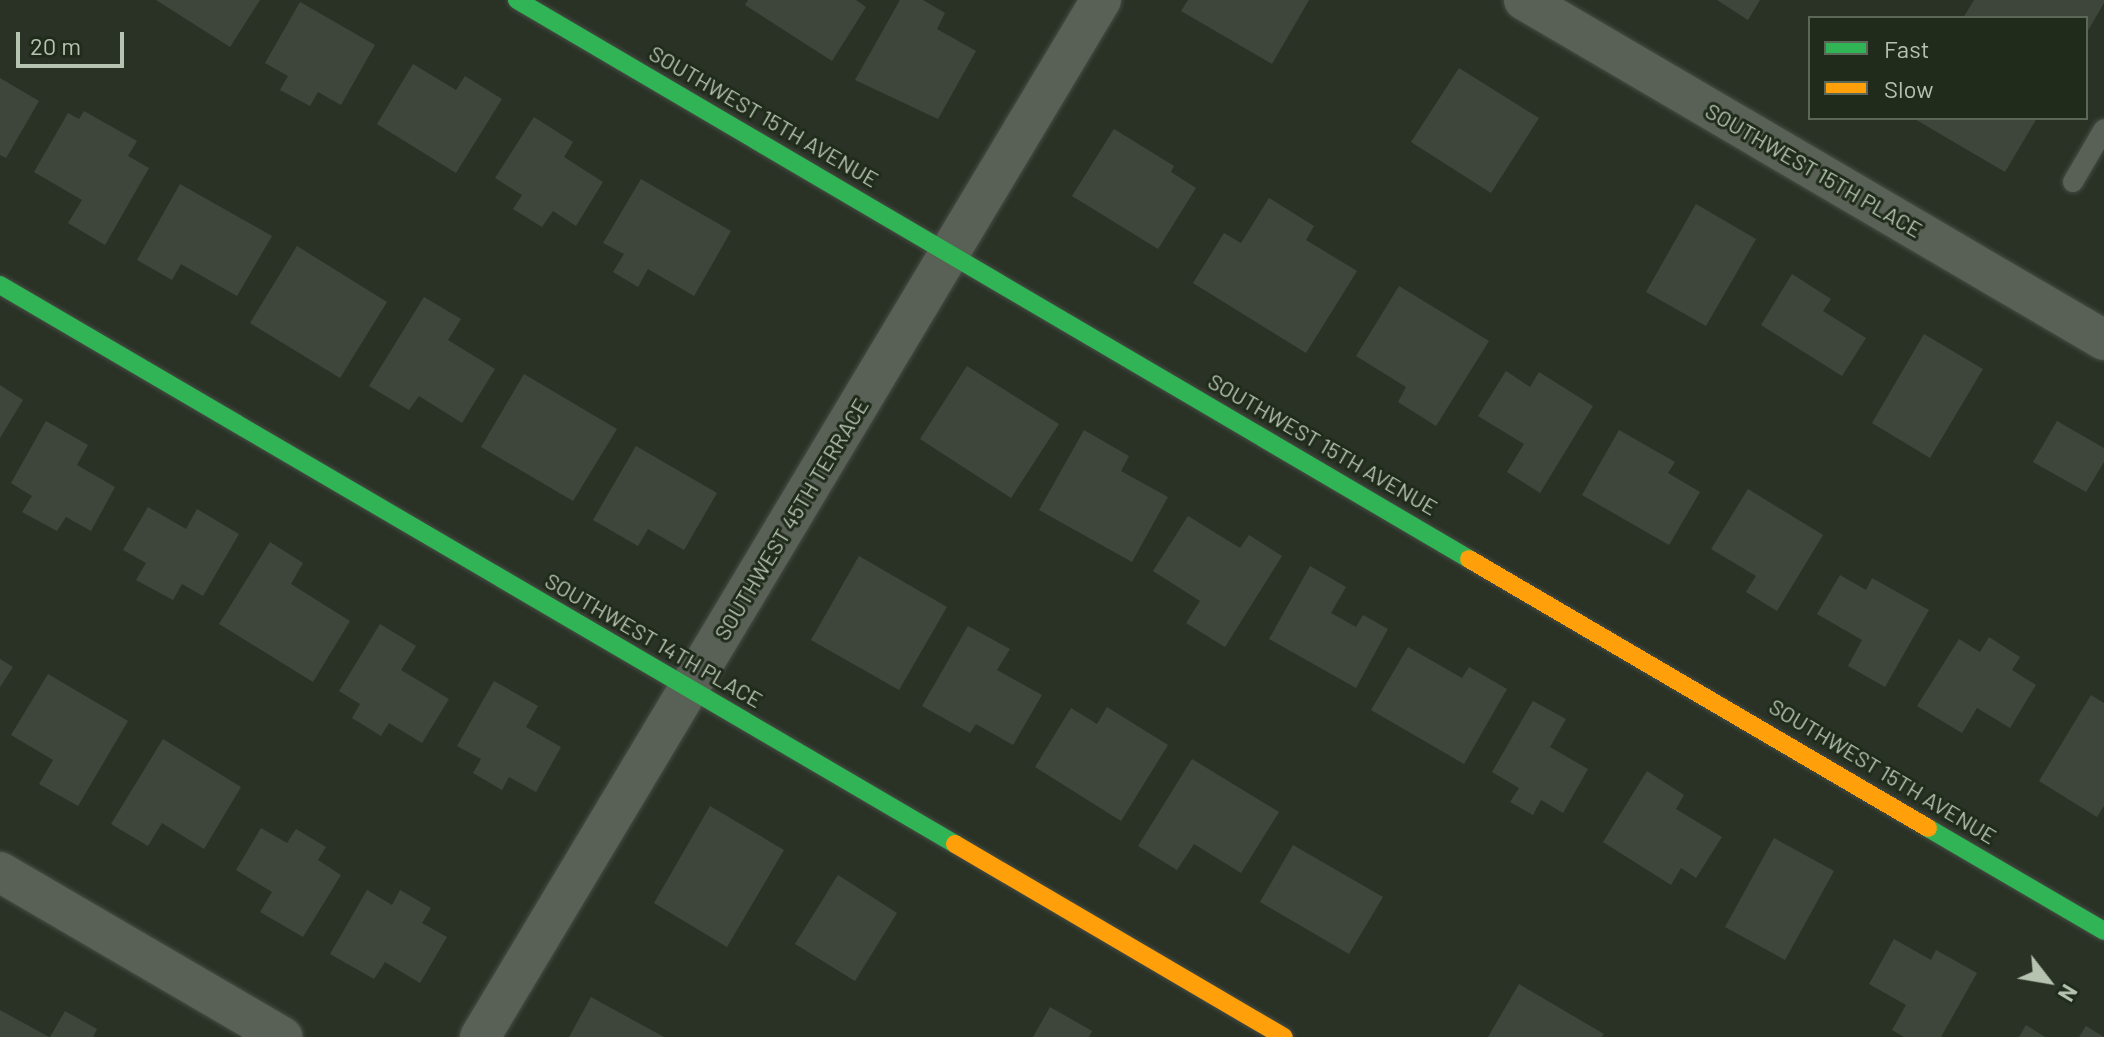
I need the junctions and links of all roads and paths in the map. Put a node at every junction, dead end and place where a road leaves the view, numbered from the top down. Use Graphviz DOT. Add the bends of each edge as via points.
graph roads {
  1 [pos="517,0"];
  2 [pos="1101,0"];
  3 [pos="1524,0"];
  4 [pos="2104,129"];
  5 [pos="2073,182"];
  6 [pos="949,253"];
  7 [pos="0,285"];
  8 [pos="2104,340"];
  9 [pos="690,689"];
  10 [pos="0,872"];
  11 [pos="2104,931"];
  12 [pos="282,1037"];
  13 [pos="480,1037"];
  14 [pos="1284,1037"];
  1 -- 6 [label="street, SOUTHWEST 15TH AVENUE"];
  2 -- 6 [label="street, SOUTHWEST 45TH TERRACE"];
  3 -- 8 [label="street, SOUTHWEST 15TH PLACE"];
  4 -- 5 [label="lane"];
  6 -- 9 [label="street, SOUTHWEST 45TH TERRACE"];
  6 -- 11 [label="street, SOUTHWEST 15TH AVENUE"];
  7 -- 9 [label="street, SOUTHWEST 14TH PLACE"];
  9 -- 13 [label="street, SOUTHWEST 45TH TERRACE"];
  9 -- 14 [label="street, SOUTHWEST 14TH PLACE"];
  10 -- 12 [label="street"];
}
